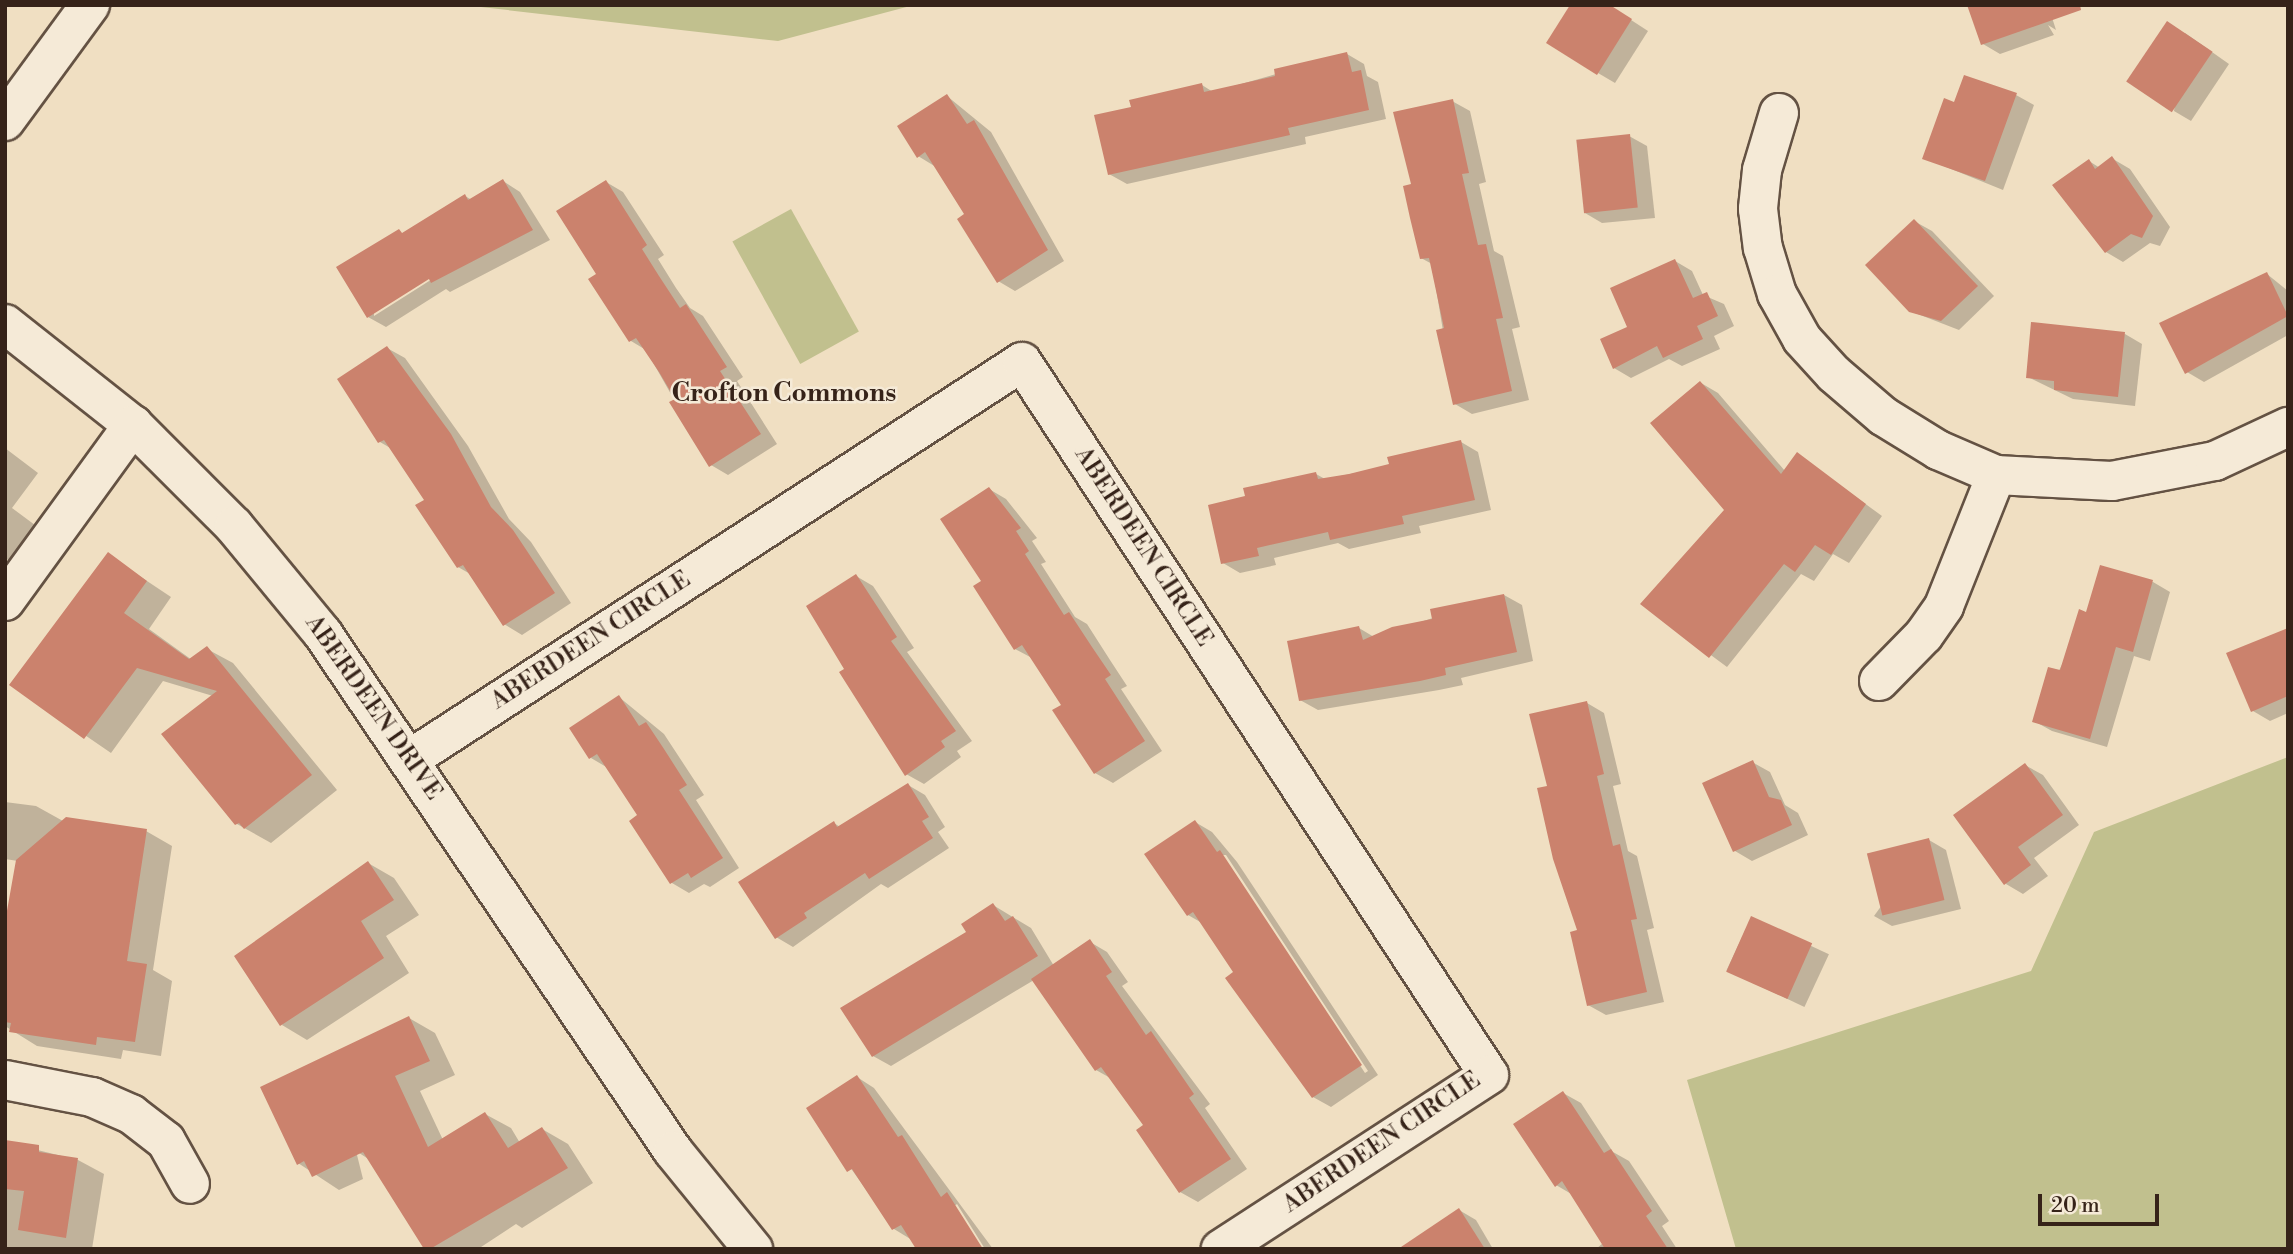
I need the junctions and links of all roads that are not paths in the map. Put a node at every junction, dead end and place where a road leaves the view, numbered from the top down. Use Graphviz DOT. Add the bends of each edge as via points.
graph roads {
  1 [pos="90,5"];
  2 [pos="1779,113"];
  3 [pos="5,121"];
  4 [pos="5,324"];
  5 [pos="134,425"];
  6 [pos="2288,426"];
  7 [pos="1996,475"];
  8 [pos="5,601"];
  9 [pos="1879,681"];
  10 [pos="410,758"];
  11 [pos="5,1080"];
  12 [pos="673,1151"];
  13 [pos="190,1184"];
  14 [pos="724,1249"];
  15 [pos="753,1249"];
  16 [pos="1221,1249"];
  1 -- 3 [label="street"];
  2 -- 7 [label="street" via="1762,170 1758,209 1763,248 1777,294 1802,339 1883,416 1938,450"];
  4 -- 5 [label="street, ABERDEEN DRIVE"];
  5 -- 8 [label="street"];
  5 -- 10 [label="street, ABERDEEN DRIVE" via="234,526 323,634"];
  6 -- 7 [label="street" via="2215,461 2166,474 2112,481"];
  7 -- 9 [label="street" via="1944,606 1924,635"];
  10 -- 12 [label="street, ABERDEEN DRIVE"];
  10 -- 16 [label="street, ABERDEEN CIRCLE" via="1022,362 1489,1076"];
  11 -- 13 [label="street" via="92,1097 131,1114 166,1141"];
  12 -- 14 [label="street, ABERDEEN DRIVE"];
  12 -- 15 [label="street, ABERDEEN DRIVE"];
}
